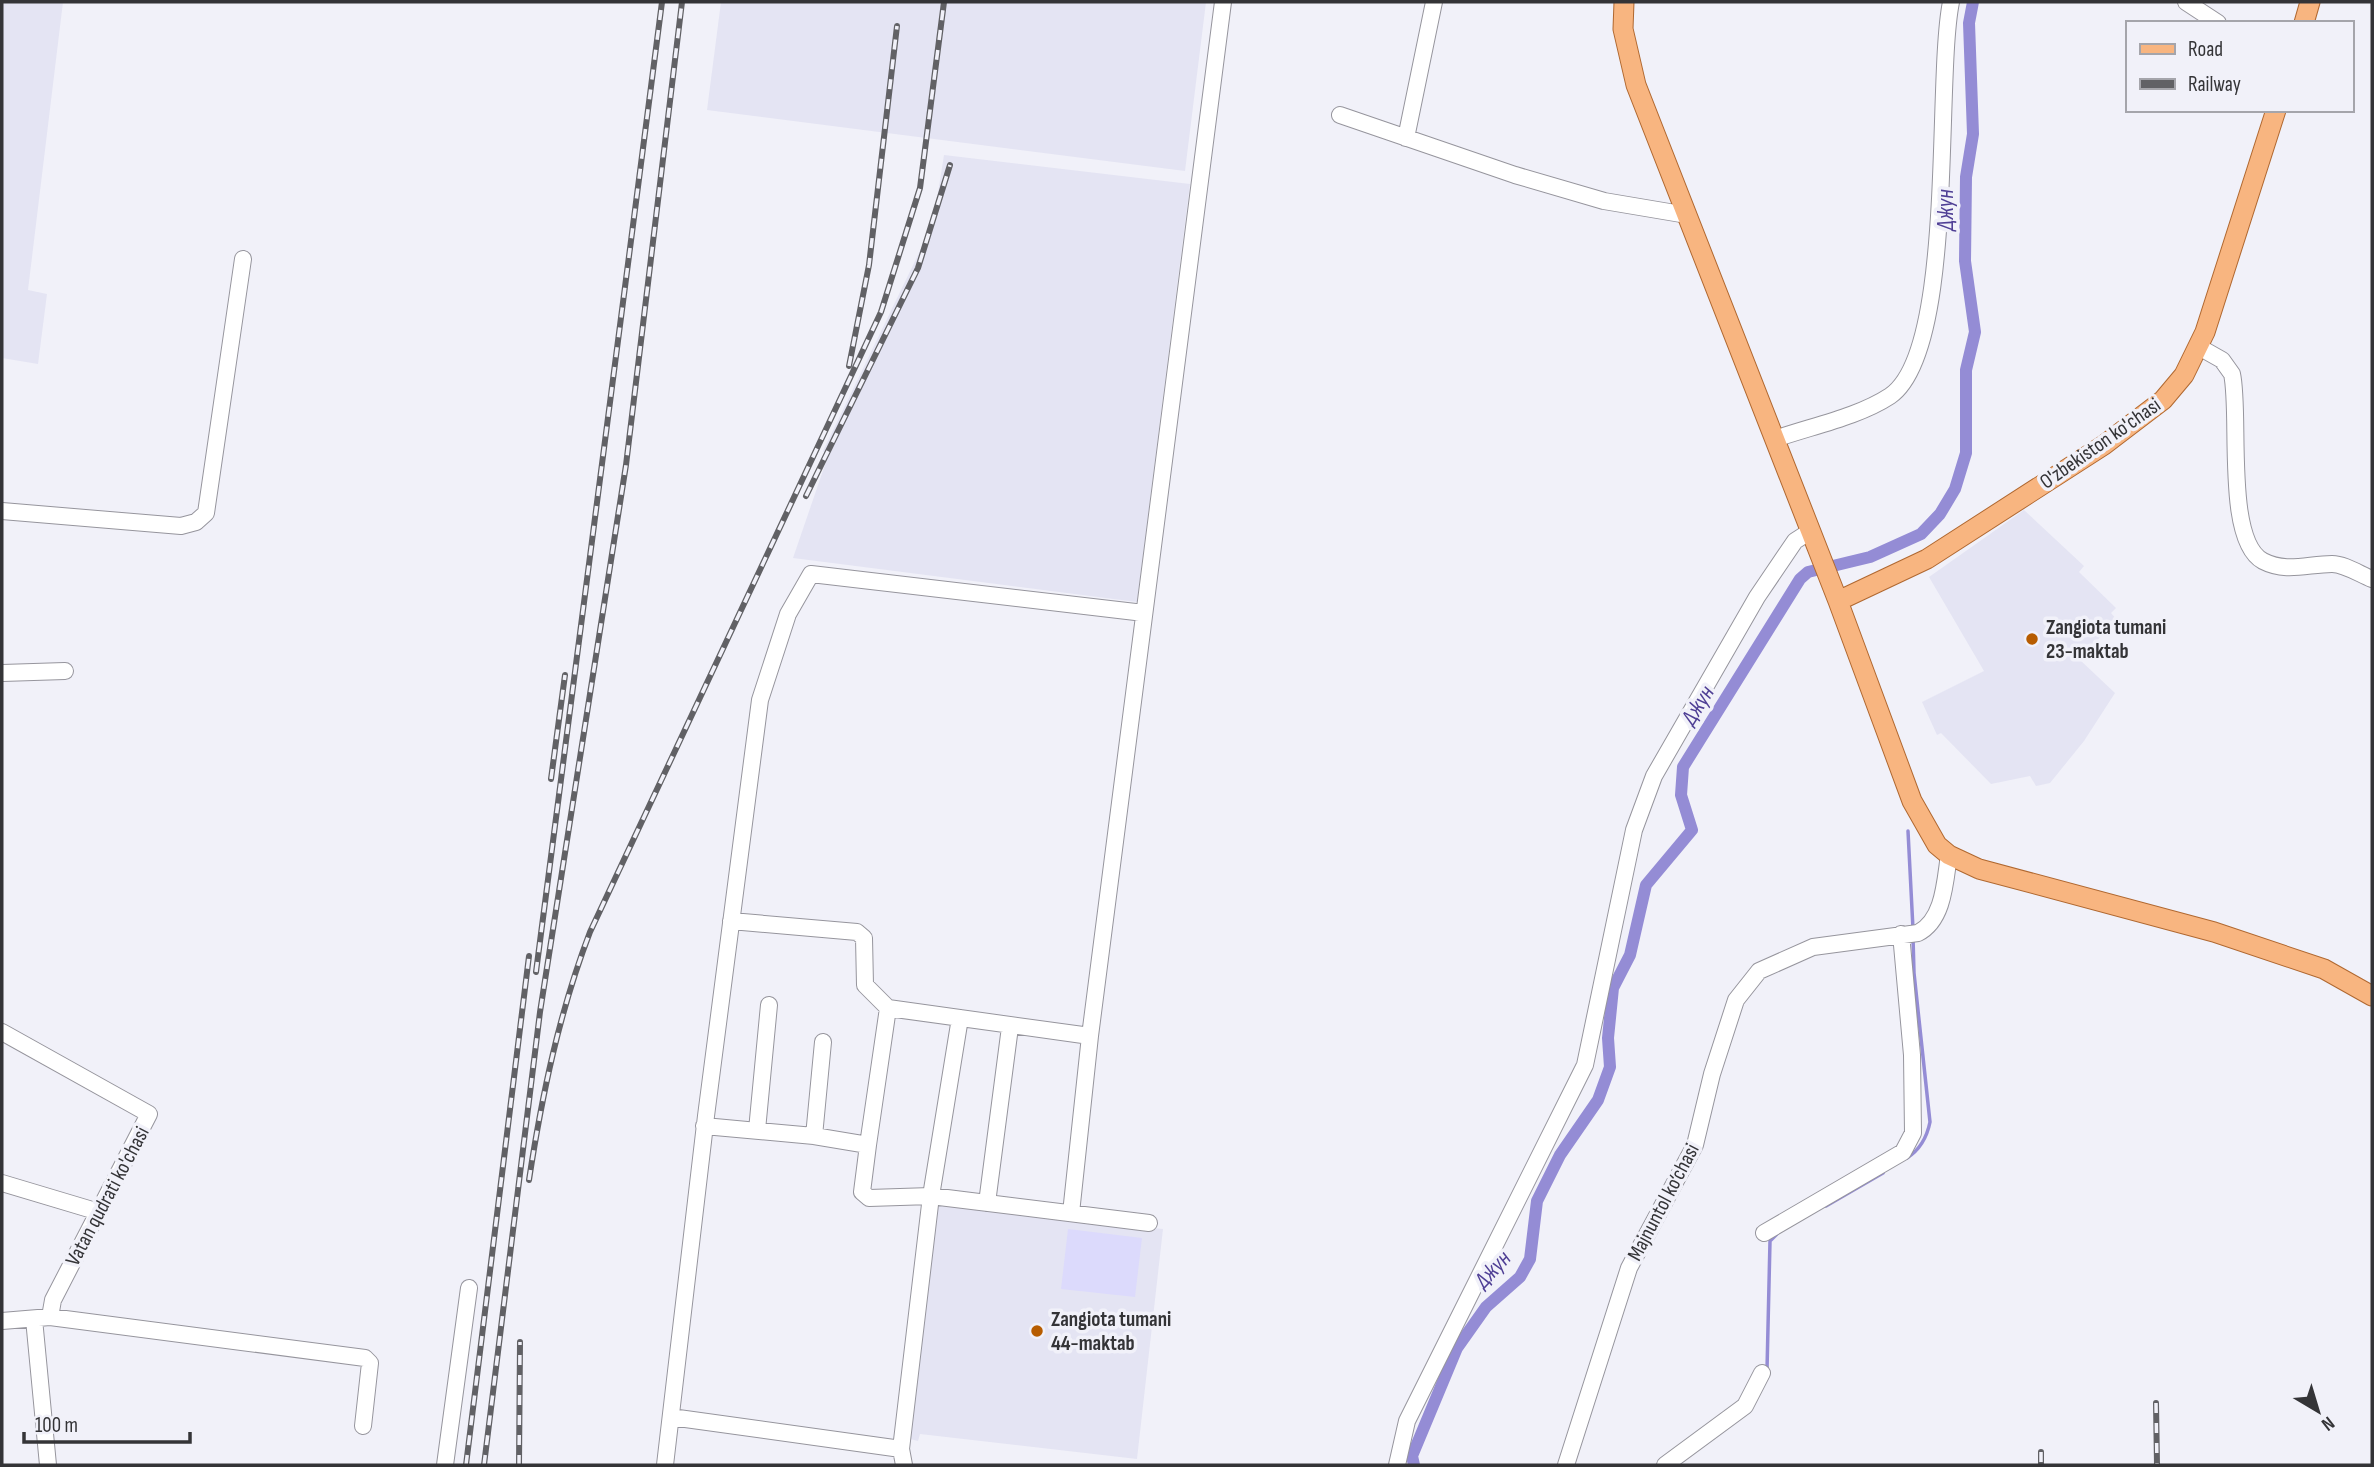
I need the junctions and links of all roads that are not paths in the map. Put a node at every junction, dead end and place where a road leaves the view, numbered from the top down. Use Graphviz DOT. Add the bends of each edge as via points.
graph roads {
  1 [pos="1223,2"];
  2 [pos="1434,2"];
  3 [pos="1624,2"];
  4 [pos="1951,2"];
  5 [pos="2186,2"];
  6 [pos="2310,2"];
  7 [pos="2215,21"];
  8 [pos="2305,21"];
  9 [pos="2275,112"];
  10 [pos="1340,115"];
  11 [pos="1406,138"];
  12 [pos="1687,215"];
  13 [pos="243,260"];
  14 [pos="2199,346"];
  15 [pos="1776,439"];
  16 [pos="2,512"];
  17 [pos="1812,541"];
  18 [pos="2372,579"];
  19 [pos="1838,601"];
  20 [pos="1144,613"];
  21 [pos="65,671"];
  22 [pos="2,673"];
  23 [pos="1949,855"];
  24 [pos="731,921"];
  25 [pos="1909,934"];
  26 [pos="2372,996"];
  27 [pos="769,1005"];
  28 [pos="888,1008"];
  29 [pos="960,1018"];
  30 [pos="1010,1027"];
  31 [pos="2,1032"];
  32 [pos="1090,1036"];
  33 [pos="823,1042"];
  34 [pos="705,1126"];
  35 [pos="757,1130"];
  36 [pos="814,1136"];
  37 [pos="869,1145"];
  38 [pos="2,1183"];
  39 [pos="931,1196"];
  40 [pos="987,1203"];
  41 [pos="99,1212"];
  42 [pos="1071,1213"];
  43 [pos="1149,1223"];
  44 [pos="1764,1233"];
  45 [pos="470,1288"];
  46 [pos="42,1318"];
  47 [pos="2,1321"];
  48 [pos="1762,1373"];
  49 [pos="671,1417"];
  50 [pos="363,1426"];
  51 [pos="903,1457"];
  52 [pos="48,1465"];
  53 [pos="445,1465"];
  54 [pos="665,1465"];
  55 [pos="1397,1465"];
  56 [pos="1566,1465"];
  57 [pos="1665,1465"];
  1 -- 20 [label="street"];
  2 -- 11 [label="street"];
  3 -- 12 [label="main road" via="1623,29 1636,85"];
  4 -- 15 [label="street" via="1934,291 1915,363 1892,394"];
  5 -- 7 [label="street"];
  6 -- 8 [label="main road"];
  9 -- 14 [label="main road, O'zbekiston ko'chasi"];
  10 -- 11 [label="street"];
  11 -- 12 [label="street" via="1604,201"];
  12 -- 15 [label="main road"];
  13 -- 16 [label="street" via="206,513 181,526"];
  14 -- 18 [label="street" via="2222,360 2232,374 2236,473 2243,528 2252,551 2262,561 2285,569 2335,564"];
  14 -- 19 [label="main road, O'zbekiston ko'chasi" via="2184,375 2147,415 1927,559"];
  15 -- 17 [label="main road"];
  17 -- 19 [label="main road"];
  17 -- 55 [label="street" via="1795,541 1757,597 1654,776 1634,830 1585,1065 1407,1421"];
  19 -- 23 [label="main road" via="1912,801 1937,845"];
  20 -- 24 [label="street" via="811,574 788,614 760,700"];
  20 -- 32 [label="street"];
  21 -- 22 [label="street"];
  23 -- 25 [label="street" via="1943,897 1927,929"];
  23 -- 26 [label="main road" via="1979,869 2214,932 2303,961"];
  24 -- 28 [label="street" via="857,932 864,938 865,985"];
  24 -- 34 [label="street"];
  25 -- 44 [label="street" via="1913,1133 1903,1152"];
  25 -- 56 [label="street, Majnuntol ko‘chasi" via="1813,947 1759,971 1736,1000 1696,1145 1629,1268"];
  27 -- 35 [label="street"];
  28 -- 29 [label="street"];
  28 -- 37 [label="street"];
  29 -- 30 [label="street"];
  29 -- 39 [label="street"];
  30 -- 32 [label="street"];
  30 -- 40 [label="street"];
  31 -- 41 [label="street, Vatan qudrati ko'chasi" via="149,1114"];
  32 -- 42 [label="street"];
  33 -- 36 [label="street"];
  34 -- 35 [label="street"];
  34 -- 49 [label="street"];
  35 -- 36 [label="street"];
  36 -- 37 [label="street"];
  37 -- 39 [label="street" via="864,1196"];
  38 -- 41 [label="street"];
  39 -- 40 [label="street"];
  39 -- 51 [label="street"];
  40 -- 42 [label="street"];
  41 -- 46 [label="street, Vatan qudrati ko'chasi"];
  42 -- 43 [label="street"];
  45 -- 53 [label="street"];
  46 -- 47 [label="street"];
  46 -- 50 [label="street" via="365,1358 370,1363"];
  46 -- 52 [label="street"];
  48 -- 57 [label="street" via="1745,1406"];
  49 -- 51 [label="street"];
  49 -- 54 [label="street"];
}
